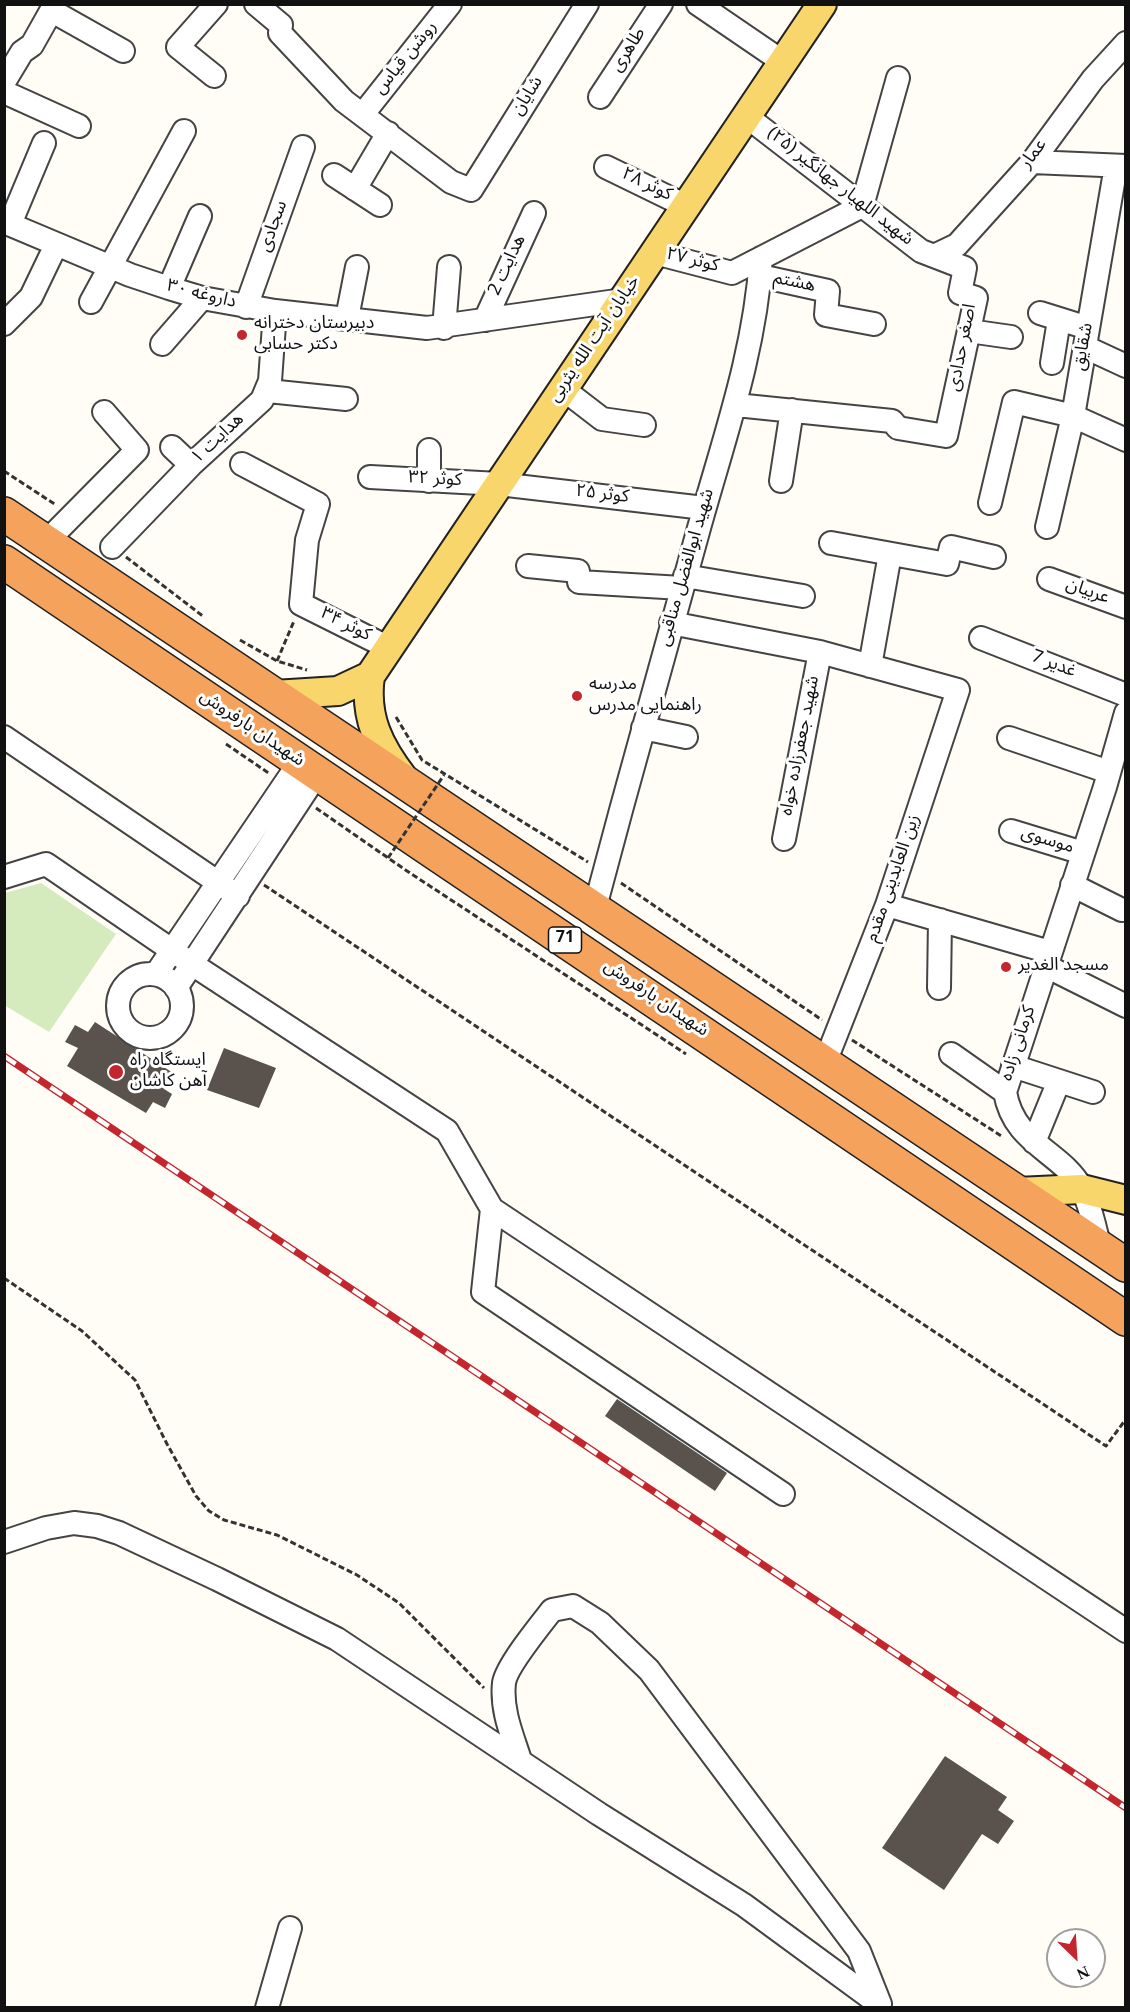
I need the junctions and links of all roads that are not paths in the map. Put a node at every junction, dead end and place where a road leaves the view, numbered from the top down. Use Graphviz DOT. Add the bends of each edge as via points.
graph roads {
  1 [pos="216,4"];
  2 [pos="255,4"];
  3 [pos="450,4"];
  4 [pos="587,4"];
  5 [pos="661,4"];
  6 [pos="698,4"];
  7 [pos="822,4"];
  8 [pos="54,8"];
  9 [pos="1125,43"];
  10 [pos="13,51"];
  11 [pos="123,51"];
  12 [pos="783,62"];
  13 [pos="214,76"];
  14 [pos="898,78"];
  15 [pos="4,82"];
  16 [pos="4,92"];
  17 [pos="600,97"];
  18 [pos="363,114"];
  19 [pos="746,116"];
  20 [pos="79,126"];
  21 [pos="184,131"];
  22 [pos="388,133"];
  23 [pos="44,143"];
  24 [pos="303,147"];
  25 [pos="1032,162"];
  26 [pos="1121,166"];
  27 [pos="606,167"];
  28 [pos="334,175"];
  29 [pos="355,189"];
  30 [pos="380,205"];
  31 [pos="686,206"];
  32 [pos="862,206"];
  33 [pos="534,213"];
  34 [pos="200,216"];
  35 [pos="7,223"];
  36 [pos="56,245"];
  37 [pos="655,253"];
  38 [pos="934,256"];
  39 [pos="110,267"];
  40 [pos="357,267"];
  41 [pos="449,267"];
  42 [pos="761,267"];
  43 [pos="169,288"];
  44 [pos="202,298"];
  45 [pos="622,300"];
  46 [pos="91,302"];
  47 [pos="246,307"];
  48 [pos="275,311"];
  49 [pos="347,318"];
  50 [pos="485,320"];
  51 [pos="4,324"];
  52 [pos="874,324"];
  53 [pos="444,328"];
  54 [pos="969,331"];
  55 [pos="1011,337"];
  56 [pos="1086,337"];
  57 [pos="162,344"];
  58 [pos="1052,363"];
  59 [pos="1125,366"];
  60 [pos="563,389"];
  61 [pos="268,391"];
  62 [pos="346,399"];
  63 [pos="736,405"];
  64 [pos="792,410"];
  65 [pos="104,412"];
  66 [pos="1073,416"];
  67 [pos="644,425"];
  68 [pos="1125,440"];
  69 [pos="172,447"];
  70 [pos="429,450"];
  71 [pos="242,464"];
  72 [pos="191,465"];
  73 [pos="370,477"];
  74 [pos="429,481"];
  75 [pos="781,481"];
  76 [pos="499,484"];
  77 [pos="990,503"];
  78 [pos="704,508"];
  79 [pos="4,514"];
  80 [pos="1047,527"];
  81 [pos="46,542"];
  82 [pos="831,543"];
  83 [pos="112,546"];
  84 [pos="890,554"];
  85 [pos="994,557"];
  86 [pos="4,562"];
  87 [pos="528,566"];
  88 [pos="1049,579"];
  89 [pos="683,582"];
  90 [pos="803,596"];
  91 [pos="1125,607"];
  92 [pos="671,623"];
  93 [pos="981,638"];
  94 [pos="389,648"];
  95 [pos="820,652"];
  96 [pos="870,666"];
  97 [pos="370,676"];
  98 [pos="274,695"];
  99 [pos="1125,695"];
  100 [pos="1125,713"];
  101 [pos="643,728"];
  102 [pos="4,737"];
  103 [pos="686,737"];
  104 [pos="1009,738"];
  105 [pos="308,768"];
  106 [pos="1109,772"];
  107 [pos="416,773"];
  108 [pos="1011,831"];
  109 [pos="784,839"];
  110 [pos="1083,853"];
  111 [pos="4,877"];
  112 [pos="218,882"];
  113 [pos="1072,885"];
  114 [pos="238,896"];
  115 [pos="887,905"];
  116 [pos="1122,910"];
  117 [pos="594,911"];
  118 [pos="940,920"];
  119 [pos="172,951"];
  120 [pos="1048,959"];
  121 [pos="192,964"];
  122 [pos="156,974"];
  123 [pos="177,988"];
  124 [pos="939,988"];
  125 [pos="1125,1006"];
  126 [pos="776,1033"];
  127 [pos="951,1054"];
  128 [pos="751,1064"];
  129 [pos="824,1065"];
  130 [pos="1013,1066"];
  131 [pos="1059,1081"];
  132 [pos="856,1086"];
  133 [pos="1005,1092"];
  134 [pos="1093,1092"];
  135 [pos="833,1123"];
  136 [pos="1034,1142"];
  137 [pos="1082,1189"];
  138 [pos="1017,1192"];
  139 [pos="1125,1200"];
  140 [pos="492,1209"];
  141 [pos="1113,1257"];
  142 [pos="1125,1319"];
  143 [pos="783,1494"];
  144 [pos="4,1542"];
  145 [pos="1125,1631"];
  146 [pos="520,1760"];
  147 [pos="290,1928"];
  148 [pos="883,2006"];
  149 [pos="267,2007"];
  1 -- 13 [label="street" via="178,47"];
  2 -- 18 [label="street" via="281,25 274,36 280,33 344,101"];
  3 -- 18 [label="street, روشن قیاس"];
  4 -- 22 [label="street, شایان" via="471,190 451,182"];
  5 -- 17 [label="street, طاهری"];
  6 -- 12 [label="street"];
  7 -- 12 [label="main road, خیابان آیت الله یثربی"];
  8 -- 10 [label="street" via="32,45"];
  8 -- 11 [label="street"];
  9 -- 25 [label="street, عمار" via="1093,79"];
  10 -- 15 [label="street"];
  12 -- 19 [label="main road, خیابان آیت الله یثربی"];
  14 -- 32 [label="street"];
  16 -- 20 [label="street"];
  18 -- 22 [label="street"];
  19 -- 31 [label="main road, خیابان آیت الله یثربی"];
  19 -- 32 [label="street, شهید اللهیار جهانگیر (۲۵)"];
  21 -- 39 [label="street"];
  22 -- 29 [label="street"];
  23 -- 35 [label="street"];
  24 -- 47 [label="street, سجادی"];
  25 -- 26 [label="street"];
  25 -- 38 [label="street, عمار" via="957,245"];
  26 -- 56 [label="street, شقایق"];
  27 -- 31 [label="street, کوثر ۲۸"];
  28 -- 29 [label="street"];
  29 -- 30 [label="street"];
  31 -- 37 [label="main road, خیابان آیت الله یثربی"];
  32 -- 38 [label="street, شهید اللهیار جهانگیر (۲۵)" via="921,251"];
  32 -- 42 [label="street, کوثر ۲۷"];
  33 -- 50 [label="street, هدایت 2"];
  34 -- 43 [label="street"];
  35 -- 36 [label="street, داروغه ۳۰"];
  36 -- 39 [label="street, داروغه ۳۰"];
  36 -- 51 [label="street" via="31,297"];
  37 -- 42 [label="street, کوثر ۲۷" via="732,273"];
  37 -- 45 [label="main road, خیابان آیت الله یثربی"];
  38 -- 54 [label="street, اصغر حدادی" via="965,268 960,293 976,298"];
  39 -- 43 [label="street, داروغه ۳۰"];
  39 -- 46 [label="street"];
  40 -- 49 [label="street"];
  41 -- 53 [label="street"];
  42 -- 52 [label="street, هشتم" via="828,291 826,315"];
  42 -- 63 [label="street, شهید ابوالفضل مناقبی"];
  43 -- 44 [label="street, داروغه ۳۰"];
  44 -- 47 [label="street, داروغه ۳۰"];
  44 -- 57 [label="street"];
  45 -- 50 [label="street, داروغه ۳۰"];
  45 -- 60 [label="main road, خیابان آیت الله یثربی"];
  47 -- 48 [label="street, داروغه ۳۰"];
  48 -- 49 [label="street, داروغه ۳۰"];
  48 -- 61 [label="street"];
  49 -- 53 [label="street, داروغه ۳۰" via="404,327"];
  50 -- 53 [label="street, داروغه ۳۰"];
  54 -- 55 [label="street"];
  54 -- 64 [label="street, اصغر حدادی" via="946,436 898,428 892,421"];
  56 -- 58 [label="street" via="1050,317"];
  56 -- 59 [label="street"];
  56 -- 66 [label="street, شقایق"];
  60 -- 67 [label="street" via="602,419"];
  60 -- 76 [label="main road, خیابان آیت الله یثربی"];
  61 -- 62 [label="street"];
  61 -- 72 [label="street, هدایت ۱"];
  63 -- 64 [label="street"];
  63 -- 78 [label="street, شهید ابوالفضل مناقبی"];
  64 -- 75 [label="street"];
  65 -- 81 [label="street" via="137,450"];
  66 -- 68 [label="street"];
  66 -- 77 [label="street" via="1014,402"];
  66 -- 80 [label="street, شقایق"];
  69 -- 72 [label="street"];
  70 -- 74 [label="street"];
  71 -- 94 [label="street, کوثر ۳۴" via="318,504 307,540 301,604"];
  72 -- 83 [label="street, هدایت ۱"];
  73 -- 74 [label="street, کوثر ۳۲"];
  74 -- 76 [label="street, کوثر ۳۲"];
  76 -- 78 [label="street, کوثر ۲۵"];
  76 -- 94 [label="main road, خیابان آیت الله یثربی"];
  78 -- 89 [label="street, شهید ابوالفضل مناقبی"];
  79 -- 81 [label="highway, 71"];
  81 -- 98 [label="highway, 71"];
  82 -- 84 [label="street"];
  84 -- 85 [label="street" via="947,564 951,547"];
  84 -- 96 [label="street"];
  86 -- 105 [label="highway, شهیدان بارفروش / 71"];
  87 -- 89 [label="street" via="578,571 579,582"];
  88 -- 91 [label="street, عربیان"];
  89 -- 90 [label="street"];
  89 -- 92 [label="street, شهید ابوالفضل مناقبی"];
  92 -- 95 [label="street"];
  92 -- 101 [label="street, شهید ابوالفضل مناقبی"];
  93 -- 99 [label="street, غدیر 7"];
  94 -- 97 [label="main road, خیابان آیت الله یثربی"];
  95 -- 96 [label="street"];
  95 -- 109 [label="street, شهید جعفرزاده خواه"];
  96 -- 115 [label="street, زین العابدینی مقدم" via="958,690"];
  97 -- 98 [label="main road" via="338,691"];
  97 -- 107 [label="main road" via="367,696 376,736 387,757"];
  98 -- 107 [label="highway, 71"];
  100 -- 106 [label="street, کرمانی زاده"];
  101 -- 103 [label="street"];
  101 -- 117 [label="street, شهید ابوالفضل مناقبی"];
  102 -- 112 [label="street"];
  104 -- 106 [label="street"];
  105 -- 112 [label="street"];
  105 -- 114 [label="street"];
  105 -- 128 [label="highway, شهیدان بارفروش / 71"];
  106 -- 110 [label="street, کرمانی زاده"];
  107 -- 117 [label="highway, 71"];
  108 -- 110 [label="street, موسوی"];
  110 -- 113 [label="street, کرمانی زاده"];
  111 -- 119 [label="street" via="46,864"];
  112 -- 114 [label="street"];
  112 -- 119 [label="street"];
  113 -- 116 [label="street"];
  113 -- 120 [label="street, کرمانی زاده"];
  114 -- 121 [label="street"];
  115 -- 118 [label="street"];
  115 -- 129 [label="street, زین العابدینی مقدم"];
  117 -- 126 [label="highway, 71"];
  118 -- 120 [label="street"];
  118 -- 124 [label="street"];
  119 -- 121 [label="street"];
  119 -- 122 [label="street"];
  120 -- 125 [label="street"];
  120 -- 130 [label="street, کرمانی زاده"];
  121 -- 123 [label="street"];
  121 -- 140 [label="street" via="447,1131"];
  122 -- 123 [label="street"];
  122 -- 123 [label="street" via="136,977 121,991 118,1011 135,1035 156,1038 175,1027 182,1006"];
  126 -- 128 [label="highway" via="772,1055"];
  126 -- 129 [label="highway, 71"];
  127 -- 133 [label="street"];
  128 -- 135 [label="highway, شهیدان بارفروش / 71"];
  129 -- 132 [label="highway, 71"];
  130 -- 131 [label="street"];
  130 -- 133 [label="street, کرمانی زاده"];
  131 -- 134 [label="street"];
  131 -- 136 [label="street"];
  132 -- 135 [label="highway" via="835,1099"];
  132 -- 138 [label="highway, 71"];
  133 -- 136 [label="street, کرمانی زاده" via="1008,1111"];
  135 -- 142 [label="highway, شهیدان بارفروش / 71"];
  136 -- 137 [label="street, کرمانی زاده"];
  137 -- 138 [label="main road"];
  137 -- 139 [label="main road"];
  137 -- 141 [label="street, کرمانی زاده"];
  138 -- 141 [label="highway, 71"];
  140 -- 143 [label="street" via="483,1292"];
  140 -- 145 [label="street"];
  144 -- 146 [label="street" via="74,1523 119,1533 338,1639"];
  146 -- 148 [label="street" via="744,1905"];
  146 -- 148 [label="street" via="505,1713 504,1681 552,1610 573,1606 600,1623 649,1670 853,1942"];
  147 -- 149 [label="street"];
}
